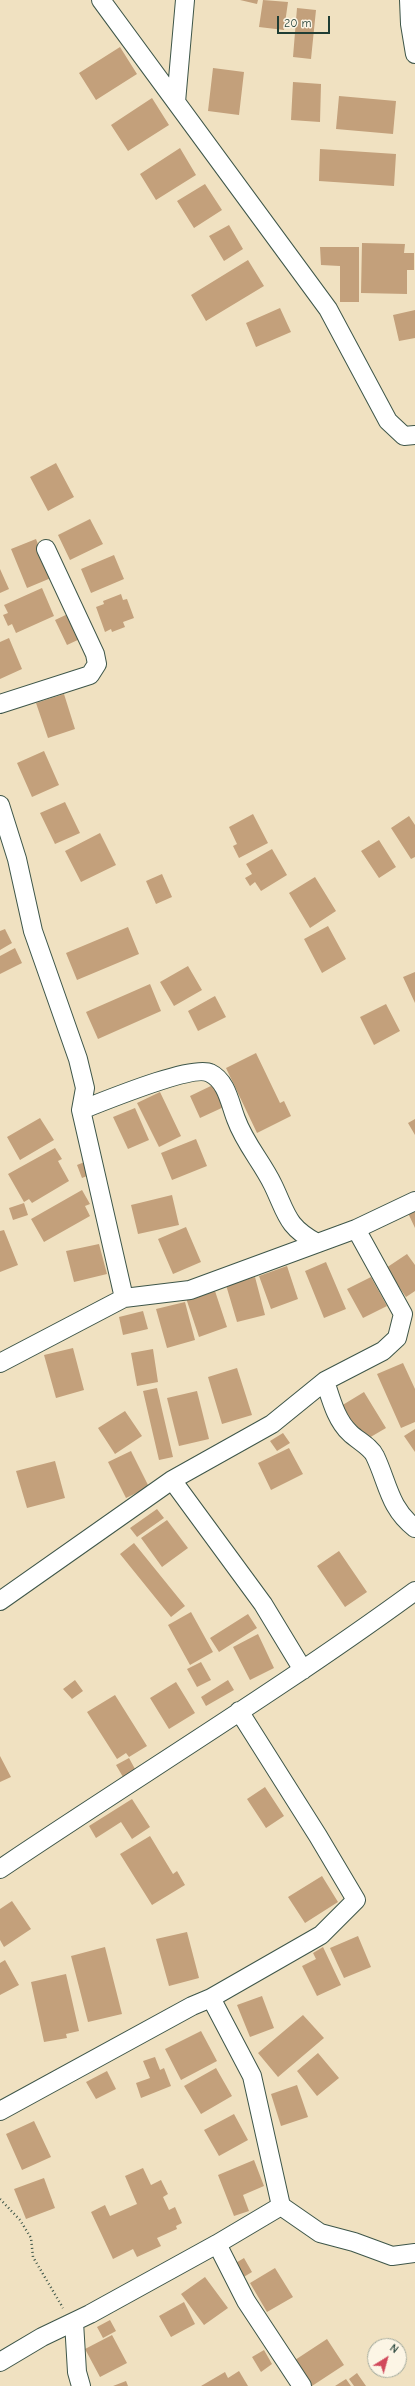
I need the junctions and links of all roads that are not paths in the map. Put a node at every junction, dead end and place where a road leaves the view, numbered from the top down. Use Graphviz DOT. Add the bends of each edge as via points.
graph roads {
  1 [pos="101,0"];
  2 [pos="185,0"];
  3 [pos="409,0"];
  4 [pos="415,54"];
  5 [pos="176,102"];
  6 [pos="415,435"];
  7 [pos="46,549"];
  8 [pos="0,704"];
  9 [pos="0,805"];
  10 [pos="81,1110"];
  11 [pos="415,1201"];
  12 [pos="356,1228"];
  13 [pos="317,1243"];
  14 [pos="124,1298"];
  15 [pos="0,1363"];
  16 [pos="325,1381"];
  17 [pos="172,1480"];
  18 [pos="415,1528"];
  19 [pos="415,1591"];
  20 [pos="0,1601"];
  21 [pos="303,1670"];
  22 [pos="239,1710"];
  23 [pos="0,1869"];
  24 [pos="212,1998"];
  25 [pos="0,2111"];
  26 [pos="282,2206"];
  27 [pos="217,2244"];
  28 [pos="415,2253"];
  29 [pos="74,2322"];
  30 [pos="0,2362"];
  31 [pos="81,2386"];
  32 [pos="302,2386"];
  1 -- 5 [label="street"];
  2 -- 5 [label="street"];
  3 -- 4 [label="street"];
  5 -- 6 [label="street" via="328,309 388,421 404,436"];
  7 -- 8 [label="street" via="95,654 97,664 90,675"];
  9 -- 10 [label="street" via="17,859 33,931 78,1059 85,1088"];
  10 -- 13 [label="street" via="118,1095 194,1071 210,1072 222,1082 250,1150 265,1168 290,1224 303,1236"];
  10 -- 14 [label="street"];
  11 -- 12 [label="street"];
  12 -- 13 [label="street"];
  12 -- 16 [label="street" via="403,1314 402,1325 397,1338 383,1351"];
  13 -- 14 [label="street" via="190,1290"];
  14 -- 15 [label="street"];
  16 -- 17 [label="street" via="272,1424"];
  16 -- 18 [label="street" via="335,1411 348,1432 374,1454 388,1494 404,1520"];
  17 -- 20 [label="street"];
  17 -- 21 [label="street" via="258,1598"];
  19 -- 21 [label="street" via="338,1648"];
  21 -- 22 [label="street"];
  22 -- 23 [label="street"];
  22 -- 24 [label="street" via="356,1900 321,1935"];
  24 -- 25 [label="street" via="192,2006"];
  24 -- 26 [label="street" via="252,2076"];
  26 -- 27 [label="street"];
  26 -- 28 [label="street" via="320,2233 392,2256"];
  27 -- 29 [label="street"];
  27 -- 32 [label="street" via="246,2300"];
  29 -- 30 [label="street" via="42,2337"];
  29 -- 31 [label="street"];
}
